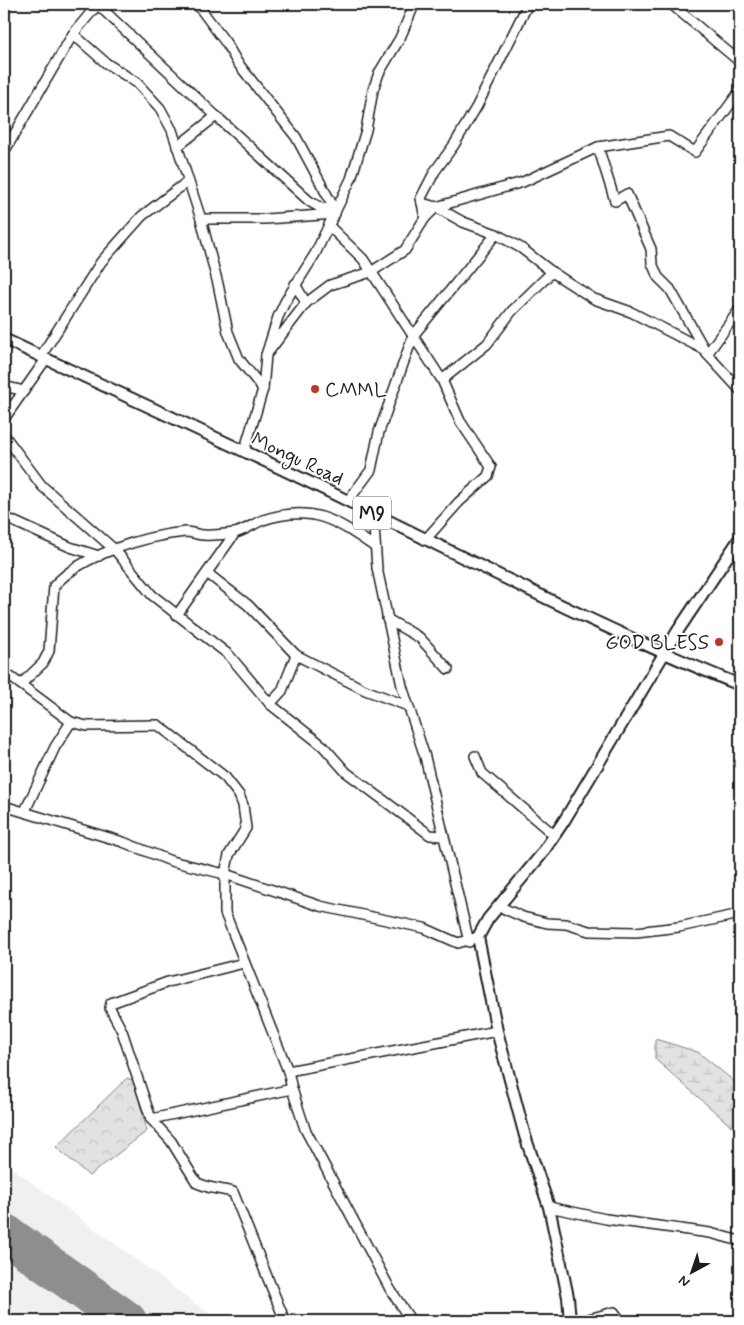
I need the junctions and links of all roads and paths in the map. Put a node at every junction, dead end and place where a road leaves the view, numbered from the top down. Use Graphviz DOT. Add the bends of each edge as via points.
graph roads {
  1 [pos="98,4"];
  2 [pos="197,4"];
  3 [pos="412,4"];
  4 [pos="528,4"];
  5 [pos="671,4"];
  6 [pos="738,4"];
  7 [pos="740,10"];
  8 [pos="73,34"];
  9 [pos="740,62"];
  10 [pos="740,91"];
  11 [pos="216,116"];
  12 [pos="177,147"];
  13 [pos="598,147"];
  14 [pos="4,152"];
  15 [pos="187,182"];
  16 [pos="422,203"];
  17 [pos="436,207"];
  18 [pos="335,210"];
  19 [pos="425,218"];
  20 [pos="201,220"];
  21 [pos="329,226"];
  22 [pos="496,234"];
  23 [pos="371,272"];
  24 [pos="552,272"];
  25 [pos="295,284"];
  26 [pos="306,303"];
  27 [pos="740,309"];
  28 [pos="413,336"];
  29 [pos="4,339"];
  30 [pos="706,352"];
  31 [pos="266,355"];
  32 [pos="44,358"];
  33 [pos="442,380"];
  34 [pos="6,388"];
  35 [pos="263,389"];
  36 [pos="740,390"];
  37 [pos="24,391"];
  38 [pos="4,419"];
  39 [pos="4,435"];
  40 [pos="244,452"];
  41 [pos="348,501"];
  42 [pos="373,513"];
  43 [pos="4,517"];
  44 [pos="235,533"];
  45 [pos="740,538"];
  46 [pos="425,540"];
  47 [pos="375,547"];
  48 [pos="114,550"];
  49 [pos="99,556"];
  50 [pos="207,573"];
  51 [pos="177,615"];
  52 [pos="387,619"];
  53 [pos="664,654"];
  54 [pos="296,655"];
  55 [pos="448,669"];
  56 [pos="4,672"];
  57 [pos="21,684"];
  58 [pos="740,684"];
  59 [pos="270,704"];
  60 [pos="408,706"];
  61 [pos="71,722"];
  62 [pos="475,756"];
  63 [pos="4,806"];
  64 [pos="25,811"];
  65 [pos="554,835"];
  66 [pos="442,836"];
  67 [pos="225,874"];
  68 [pos="498,906"];
  69 [pos="740,914"];
  70 [pos="474,939"];
  71 [pos="244,963"];
  72 [pos="497,1031"];
  73 [pos="288,1071"];
  74 [pos="292,1090"];
  75 [pos="151,1119"];
  76 [pos="549,1208"];
  77 [pos="740,1241"];
  78 [pos="285,1321"];
  79 [pos="411,1321"];
  80 [pos="570,1321"];
  81 [pos="580,1321"];
  82 [pos="621,1321"];
  1 -- 8 [label="street"];
  1 -- 11 [label="street"];
  2 -- 18 [label="street" via="237,62 296,137"];
  3 -- 18 [label="street" via="400,38 379,73 362,143"];
  4 -- 16 [label="street" via="477,106 435,171 421,198"];
  5 -- 9 [label="street"];
  6 -- 7 [label="street"];
  8 -- 12 [label="street" via="152,97 167,119"];
  8 -- 14 [label="street"];
  10 -- 13 [label="street" via="695,152 669,136"];
  11 -- 12 [label="street"];
  11 -- 18 [label="street" via="309,201 321,208"];
  12 -- 15 [label="street"];
  13 -- 17 [label="street" via="523,182"];
  13 -- 30 [label="street" via="615,200 627,194 651,249 658,277 670,289"];
  15 -- 20 [label="street"];
  15 -- 32 [label="street" via="142,216 109,251"];
  16 -- 17 [label="street"];
  16 -- 19 [label="street"];
  17 -- 19 [label="street"];
  17 -- 22 [label="street" via="463,222"];
  18 -- 20 [label="street" via="266,218"];
  18 -- 21 [label="street"];
  19 -- 23 [label="street" via="405,250"];
  20 -- 35 [label="street" via="228,332 239,360"];
  21 -- 23 [label="street" via="356,250"];
  21 -- 25 [label="street" via="316,254"];
  22 -- 24 [label="street"];
  22 -- 28 [label="street"];
  23 -- 26 [label="street" via="330,285"];
  23 -- 28 [label="street"];
  24 -- 30 [label="street" via="594,299 631,312"];
  24 -- 33 [label="street" via="512,311 487,344"];
  25 -- 26 [label="street"];
  25 -- 31 [label="street" via="278,317"];
  26 -- 31 [label="street"];
  27 -- 30 [label="street"];
  28 -- 33 [label="street"];
  28 -- 41 [label="street" via="379,432 371,470"];
  29 -- 32 [label="main road, Mongu Road / M9"];
  30 -- 36 [label="street"];
  31 -- 35 [label="street"];
  32 -- 37 [label="street"];
  32 -- 40 [label="main road, Mongu Road / M9"];
  33 -- 46 [label="street" via="460,421 491,467 488,476"];
  34 -- 37 [label="street"];
  35 -- 40 [label="street"];
  37 -- 38 [label="street"];
  39 -- 48 [label="street" via="42,486"];
  40 -- 41 [label="main road, Mongu Road / M9"];
  41 -- 42 [label="main road, Mongu Road / M9"];
  42 -- 46 [label="main road, Mongu Road / M9"];
  42 -- 47 [label="street"];
  43 -- 49 [label="street" via="70,547"];
  44 -- 47 [label="street" via="265,519 310,513 336,522"];
  44 -- 48 [label="street" via="205,536 187,532"];
  44 -- 50 [label="street"];
  45 -- 53 [label="main road"];
  46 -- 53 [label="main road, Mongu Road / M9"];
  47 -- 52 [label="street"];
  48 -- 49 [label="street"];
  48 -- 51 [label="street" via="152,595"];
  49 -- 57 [label="street" via="68,572 54,586 49,651 43,664"];
  50 -- 51 [label="street"];
  50 -- 54 [label="street" via="248,605"];
  51 -- 59 [label="street" via="229,655"];
  52 -- 55 [label="street" via="420,638"];
  52 -- 60 [label="street"];
  53 -- 58 [label="main road, Mongu Road / M9"];
  53 -- 65 [label="main road"];
  54 -- 59 [label="street" via="282,691"];
  54 -- 60 [label="street" via="365,690"];
  56 -- 57 [label="street"];
  57 -- 61 [label="street"];
  59 -- 66 [label="street" via="323,746 360,784 430,835"];
  60 -- 66 [label="street" via="425,757"];
  61 -- 64 [label="street" via="55,747"];
  61 -- 67 [label="street" via="87,726 158,726 225,777 244,805 246,828 229,855"];
  62 -- 65 [label="street" via="482,773"];
  63 -- 64 [label="street"];
  64 -- 67 [label="street" via="171,861"];
  65 -- 68 [label="main road"];
  66 -- 70 [label="street"];
  67 -- 70 [label="street" via="320,906 424,928 458,943"];
  67 -- 71 [label="street" via="225,913"];
  68 -- 69 [label="street" via="523,917 590,931 636,932"];
  68 -- 70 [label="main road"];
  70 -- 72 [label="main road"];
  71 -- 73 [label="street"];
  71 -- 75 [label="street" via="168,982 111,1003 110,1008 122,1031"];
  72 -- 73 [label="street"];
  72 -- 76 [label="main road" via="525,1136"];
  73 -- 74 [label="street"];
  74 -- 75 [label="street"];
  74 -- 79 [label="street" via="305,1129 390,1289"];
  75 -- 78 [label="street" via="171,1141 197,1183 233,1192"];
  76 -- 77 [label="street" via="622,1222 710,1233"];
  76 -- 80 [label="main road" via="568,1296"];
  81 -- 82 [label="street" via="614,1312"];
}
